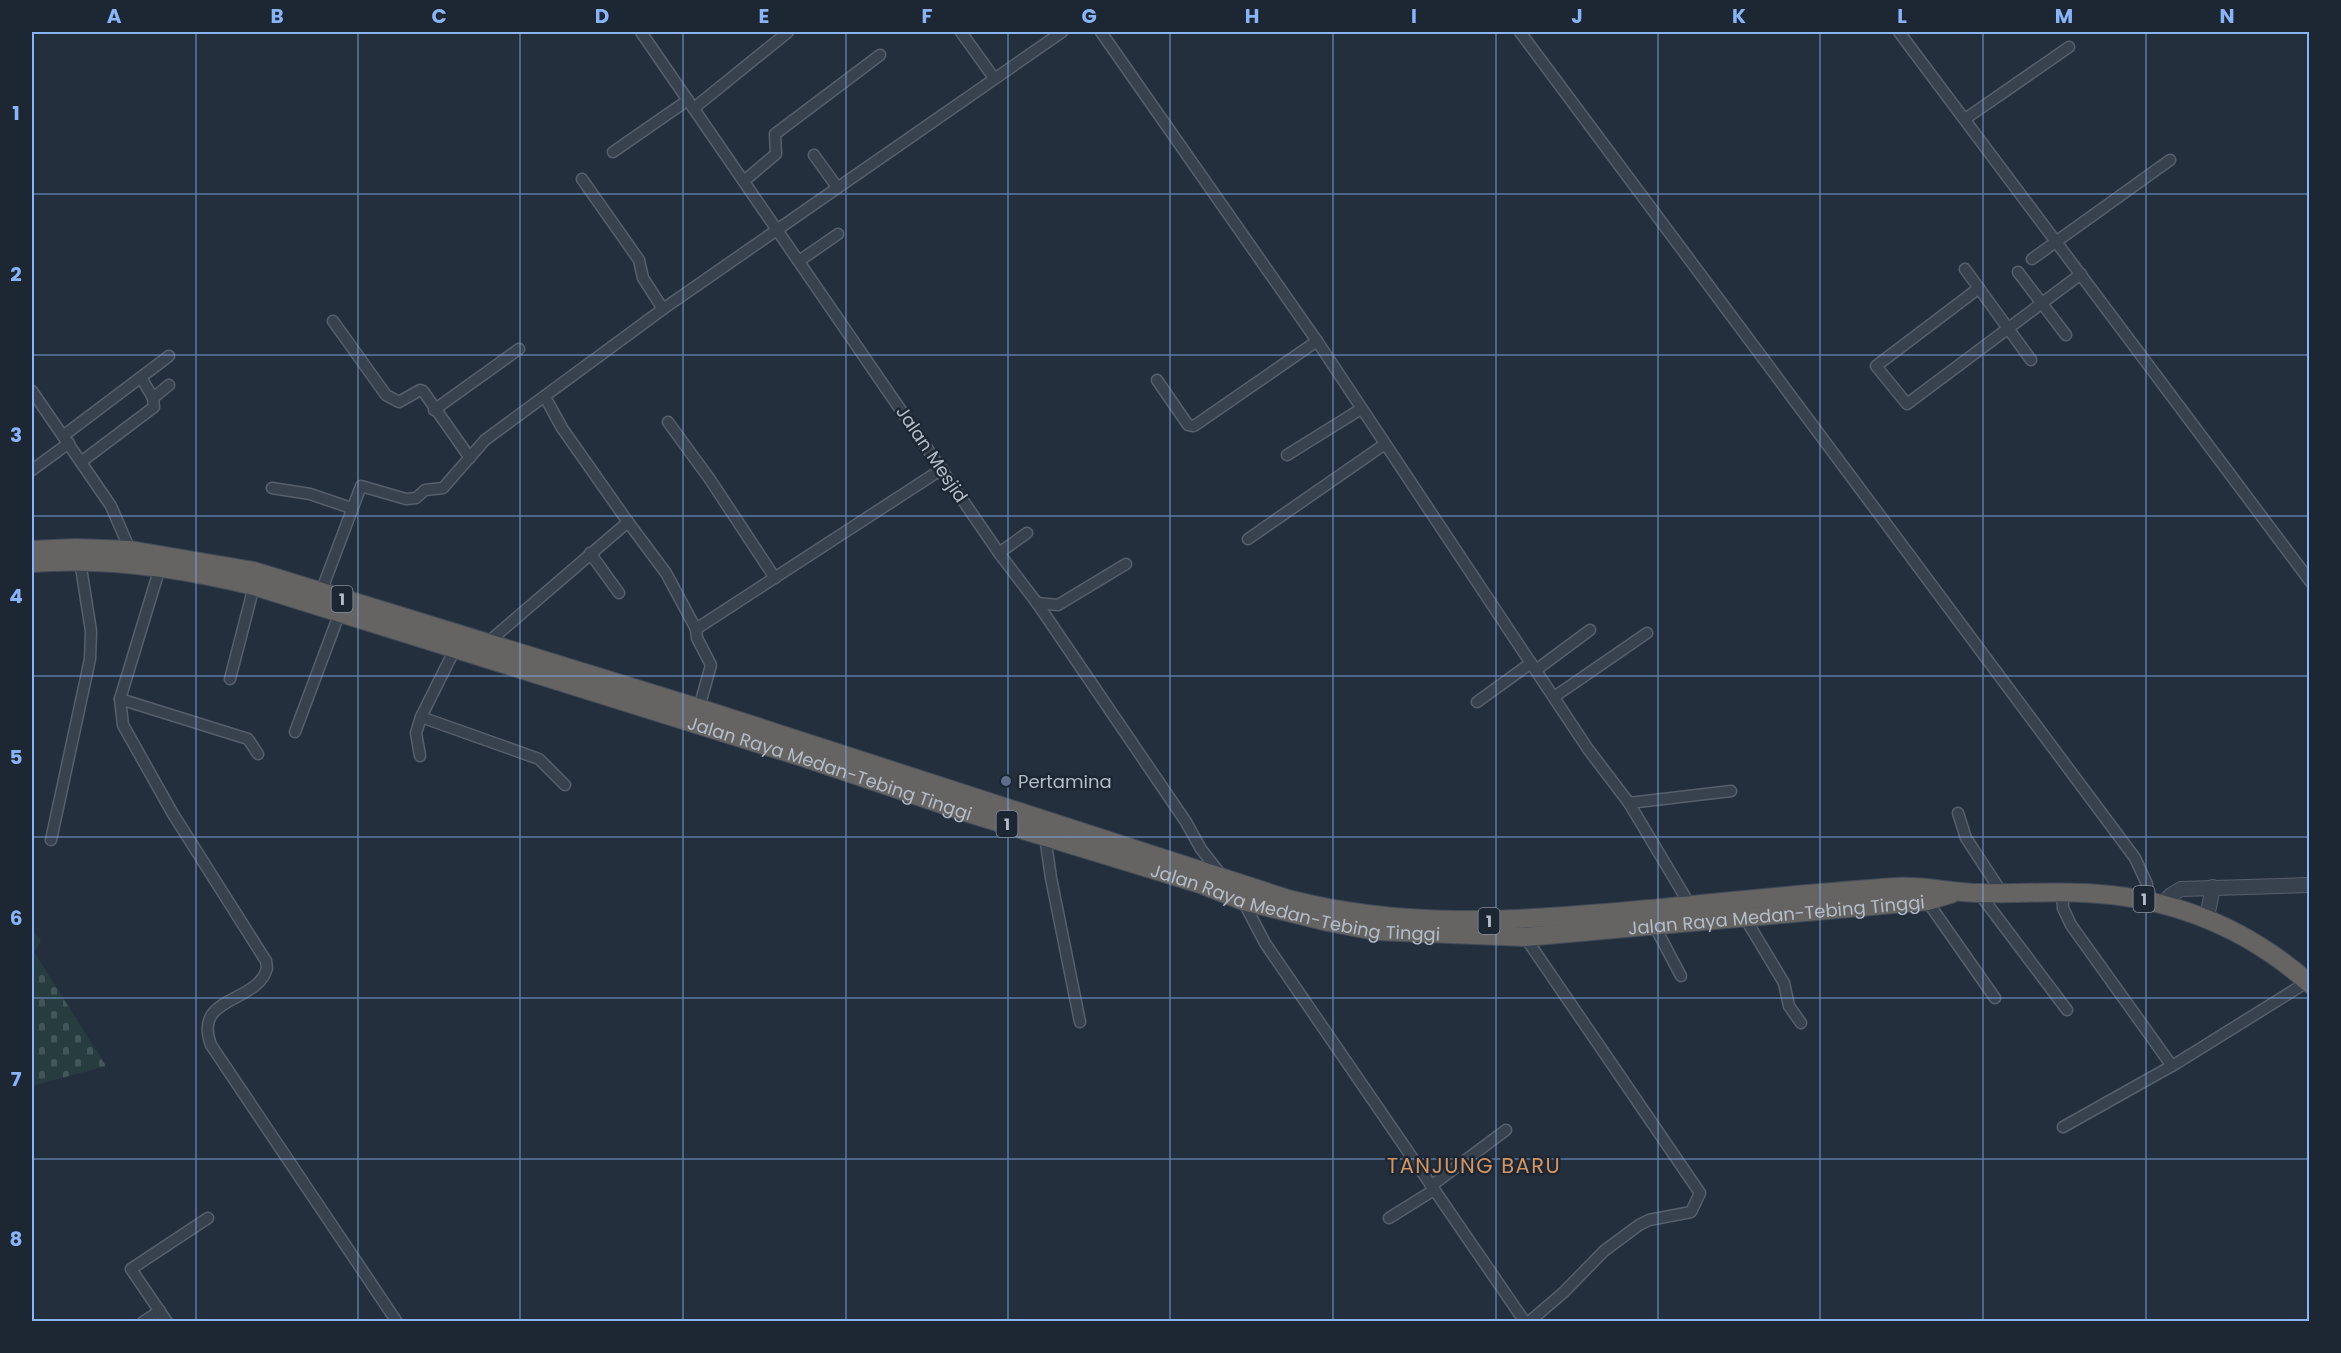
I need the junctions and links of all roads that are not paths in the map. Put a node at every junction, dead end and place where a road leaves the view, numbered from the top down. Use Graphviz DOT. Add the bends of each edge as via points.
graph roads {
  1 [pos="640,32"];
  2 [pos="788,32"];
  3 [pos="961,32"];
  4 [pos="1062,32"];
  5 [pos="1101,32"];
  6 [pos="1520,32"];
  7 [pos="1899,32"];
  8 [pos="2069,47"];
  9 [pos="880,55"];
  10 [pos="994,78"];
  11 [pos="691,104"];
  12 [pos="1965,119"];
  13 [pos="612,152"];
  14 [pos="814,155"];
  15 [pos="2170,160"];
  16 [pos="582,179"];
  17 [pos="744,181"];
  18 [pos="837,187"];
  19 [pos="777,229"];
  20 [pos="838,234"];
  21 [pos="2056,240"];
  22 [pos="2032,258"];
  23 [pos="799,261"];
  24 [pos="1965,269"];
  25 [pos="2018,272"];
  26 [pos="2081,274"];
  27 [pos="1979,288"];
  28 [pos="2042,303"];
  29 [pos="663,309"];
  30 [pos="333,321"];
  31 [pos="2008,328"];
  32 [pos="2066,336"];
  33 [pos="1317,340"];
  34 [pos="519,349"];
  35 [pos="169,356"];
  36 [pos="2031,360"];
  37 [pos="142,378"];
  38 [pos="1158,380"];
  39 [pos="169,385"];
  40 [pos="32,391"];
  41 [pos="545,397"];
  42 [pos="153,398"];
  43 [pos="1361,409"];
  44 [pos="434,410"];
  45 [pos="668,422"];
  46 [pos="66,440"];
  47 [pos="1385,444"];
  48 [pos="1287,455"];
  49 [pos="470,458"];
  50 [pos="81,462"];
  51 [pos="942,469"];
  52 [pos="32,470"];
  53 [pos="272,488"];
  54 [pos="351,508"];
  55 [pos="628,522"];
  56 [pos="1027,533"];
  57 [pos="1248,539"];
  58 [pos="32,550"];
  59 [pos="130,550"];
  60 [pos="590,553"];
  61 [pos="999,553"];
  62 [pos="161,560"];
  63 [pos="80,561"];
  64 [pos="32,564"];
  65 [pos="1126,564"];
  66 [pos="775,578"];
  67 [pos="2310,581"];
  68 [pos="254,586"];
  69 [pos="321,592"];
  70 [pos="619,593"];
  71 [pos="1037,603"];
  72 [pos="340,612"];
  73 [pos="696,629"];
  74 [pos="1590,630"];
  75 [pos="1647,633"];
  76 [pos="486,644"];
  77 [pos="455,648"];
  78 [pos="1534,667"];
  79 [pos="230,679"];
  80 [pos="1554,697"];
  81 [pos="120,699"];
  82 [pos="643,700"];
  83 [pos="1477,702"];
  84 [pos="699,708"];
  85 [pos="421,717"];
  86 [pos="296,732"];
  87 [pos="258,754"];
  88 [pos="420,756"];
  89 [pos="565,785"];
  90 [pos="1731,791"];
  91 [pos="1629,803"];
  92 [pos="1958,813"];
  93 [pos="1045,836"];
  94 [pos="51,840"];
  95 [pos="1223,877"];
  96 [pos="2310,885"];
  97 [pos="2213,887"];
  98 [pos="1955,892"];
  99 [pos="2062,892"];
  100 [pos="1979,893"];
  101 [pos="2002,893"];
  102 [pos="1243,901"];
  103 [pos="1927,901"];
  104 [pos="2156,901"];
  105 [pos="1690,905"];
  106 [pos="1745,918"];
  107 [pos="2207,918"];
  108 [pos="1654,925"];
  109 [pos="1525,937"];
  110 [pos="1681,976"];
  111 [pos="2308,983"];
  112 [pos="1995,998"];
  113 [pos="2067,1010"];
  114 [pos="1080,1022"];
  115 [pos="1801,1023"];
  116 [pos="2172,1066"];
  117 [pos="2063,1127"];
  118 [pos="1506,1130"];
  119 [pos="1432,1188"];
  120 [pos="207,1218"];
  121 [pos="1389,1218"];
  122 [pos="160,1311"];
  123 [pos="143,1322"];
  124 [pos="167,1322"];
  125 [pos="397,1322"];
  126 [pos="1527,1322"];
  1 -- 11 [label="street, Jalan Mesjid"];
  2 -- 11 [label="street"];
  3 -- 10 [label="street"];
  4 -- 10 [label="street"];
  5 -- 33 [label="street"];
  6 -- 104 [label="street" via="2135,858"];
  7 -- 12 [label="street"];
  8 -- 12 [label="street"];
  9 -- 17 [label="street" via="775,134 776,154"];
  10 -- 18 [label="street"];
  11 -- 13 [label="street"];
  11 -- 17 [label="street, Jalan Mesjid"];
  12 -- 21 [label="street"];
  14 -- 18 [label="street"];
  15 -- 21 [label="street"];
  16 -- 29 [label="street" via="639,260 643,278"];
  17 -- 19 [label="street, Jalan Mesjid"];
  18 -- 19 [label="street"];
  19 -- 23 [label="street, Jalan Mesjid"];
  19 -- 29 [label="street"];
  20 -- 23 [label="street"];
  21 -- 22 [label="street"];
  21 -- 26 [label="street"];
  23 -- 51 [label="street, Jalan Mesjid"];
  24 -- 27 [label="street"];
  25 -- 28 [label="street"];
  26 -- 28 [label="street"];
  26 -- 67 [label="street"];
  27 -- 31 [label="street"];
  27 -- 31 [label="street" via="1876,366 1908,404"];
  28 -- 31 [label="street"];
  28 -- 32 [label="street"];
  29 -- 41 [label="street"];
  30 -- 44 [label="street" via="392,400 399,402 422,390"];
  31 -- 36 [label="street"];
  33 -- 38 [label="street" via="1194,426 1188,424"];
  33 -- 43 [label="street"];
  34 -- 44 [label="street"];
  35 -- 37 [label="street"];
  37 -- 42 [label="street"];
  37 -- 46 [label="street"];
  39 -- 42 [label="street"];
  40 -- 46 [label="street"];
  41 -- 49 [label="street" via="476,447"];
  41 -- 55 [label="street" via="561,428"];
  42 -- 50 [label="street" via="154,407"];
  43 -- 47 [label="street"];
  43 -- 48 [label="street"];
  44 -- 49 [label="street"];
  45 -- 66 [label="street"];
  46 -- 50 [label="street"];
  46 -- 52 [label="street"];
  47 -- 57 [label="street"];
  47 -- 78 [label="street"];
  49 -- 54 [label="street" via="440,490 425,490 416,498 406,499 361,486"];
  50 -- 59 [label="street" via="119,520"];
  51 -- 61 [label="street, Jalan Mesjid"];
  51 -- 66 [label="street"];
  53 -- 54 [label="street" via="310,494"];
  54 -- 69 [label="street"];
  55 -- 60 [label="street"];
  55 -- 73 [label="street" via="666,573"];
  56 -- 61 [label="street"];
  58 -- 59 [label="highway, Jalan Raya Medan-Tebing Tinggi / 1"];
  59 -- 62 [label="highway, Jalan Raya Medan-Tebing Tinggi / 1"];
  60 -- 70 [label="street"];
  60 -- 76 [label="street"];
  61 -- 71 [label="street, Jalan Mesjid"];
  62 -- 63 [label="highway, Jalan Raya Medan-Tebing Tinggi / 1"];
  62 -- 68 [label="highway, Jalan Raya Medan-Tebing Tinggi / 1"];
  62 -- 69 [label="highway, Jalan Raya Medan-Tebing Tinggi / 1" via="254,571"];
  62 -- 81 [label="street"];
  63 -- 64 [label="highway, Jalan Raya Medan-Tebing Tinggi / 1"];
  63 -- 94 [label="street" via="91,631 90,659"];
  65 -- 71 [label="street" via="1058,605"];
  66 -- 73 [label="street"];
  68 -- 72 [label="highway, Jalan Raya Medan-Tebing Tinggi / 1"];
  68 -- 79 [label="street"];
  69 -- 76 [label="highway, Jalan Raya Medan-Tebing Tinggi / 1"];
  71 -- 95 [label="street, Jalan Mesjid"];
  72 -- 77 [label="highway, Jalan Raya Medan-Tebing Tinggi / 1"];
  72 -- 86 [label="street"];
  73 -- 84 [label="street" via="711,665"];
  74 -- 78 [label="street"];
  75 -- 80 [label="street"];
  76 -- 82 [label="highway, Jalan Raya Medan-Tebing Tinggi / 1"];
  77 -- 82 [label="highway, Jalan Raya Medan-Tebing Tinggi / 1"];
  77 -- 85 [label="street"];
  78 -- 80 [label="street"];
  78 -- 83 [label="street"];
  80 -- 91 [label="street"];
  81 -- 87 [label="street" via="248,739"];
  81 -- 125 [label="street" via="127,735 266,962 266,974 261,980 208,1019 206,1033 211,1045"];
  82 -- 84 [label="highway, Jalan Raya Medan-Tebing Tinggi / 1"];
  82 -- 93 [label="highway, Jalan Raya Medan-Tebing Tinggi / 1" via="915,796"];
  84 -- 95 [label="highway, Jalan Raya Medan-Tebing Tinggi / 1"];
  85 -- 88 [label="street" via="416,733"];
  85 -- 89 [label="street" via="539,759"];
  90 -- 91 [label="street"];
  91 -- 105 [label="street"];
  92 -- 101 [label="street" via="1966,838"];
  93 -- 102 [label="highway, Jalan Raya Medan-Tebing Tinggi / 1"];
  93 -- 114 [label="street"];
  95 -- 105 [label="highway, Jalan Raya Medan-Tebing Tinggi / 1" via="1288,899 1376,917 1466,922 1533,920"];
  96 -- 97 [label="street"];
  97 -- 104 [label="street" via="2181,889"];
  97 -- 107 [label="street"];
  98 -- 100 [label="highway, Jalan Raya Medan-Tebing Tinggi / 1"];
  98 -- 103 [label="highway, Jalan Raya Medan-Tebing Tinggi / 1"];
  98 -- 105 [label="highway, Jalan Raya Medan-Tebing Tinggi / 1" via="1898,887"];
  99 -- 101 [label="highway, Jalan Raya Medan-Tebing Tinggi / 1"];
  99 -- 104 [label="highway, Jalan Raya Medan-Tebing Tinggi / 1"];
  99 -- 116 [label="street" via="2062,908 2070,925"];
  100 -- 101 [label="highway, Jalan Raya Medan-Tebing Tinggi / 1"];
  100 -- 113 [label="street"];
  102 -- 109 [label="highway, Jalan Raya Medan-Tebing Tinggi / 1" via="1375,931"];
  102 -- 119 [label="street" via="1265,943"];
  103 -- 106 [label="highway, Jalan Raya Medan-Tebing Tinggi / 1"];
  103 -- 112 [label="street"];
  104 -- 107 [label="highway, Jalan Raya Medan-Tebing Tinggi / 1"];
  106 -- 108 [label="highway, Jalan Raya Medan-Tebing Tinggi / 1"];
  106 -- 115 [label="street" via="1784,983 1789,1006"];
  107 -- 111 [label="highway, Jalan Raya Medan-Tebing Tinggi / 1" via="2250,939"];
  108 -- 109 [label="highway, Jalan Raya Medan-Tebing Tinggi / 1"];
  108 -- 110 [label="street"];
  109 -- 126 [label="street" via="1700,1193 1691,1212 1649,1220 1604,1251 1564,1292"];
  111 -- 116 [label="street"];
  116 -- 117 [label="street"];
  118 -- 119 [label="street"];
  119 -- 121 [label="street"];
  119 -- 126 [label="street"];
  120 -- 122 [label="street" via="130,1269"];
  122 -- 123 [label="street"];
  122 -- 124 [label="street"];
}
